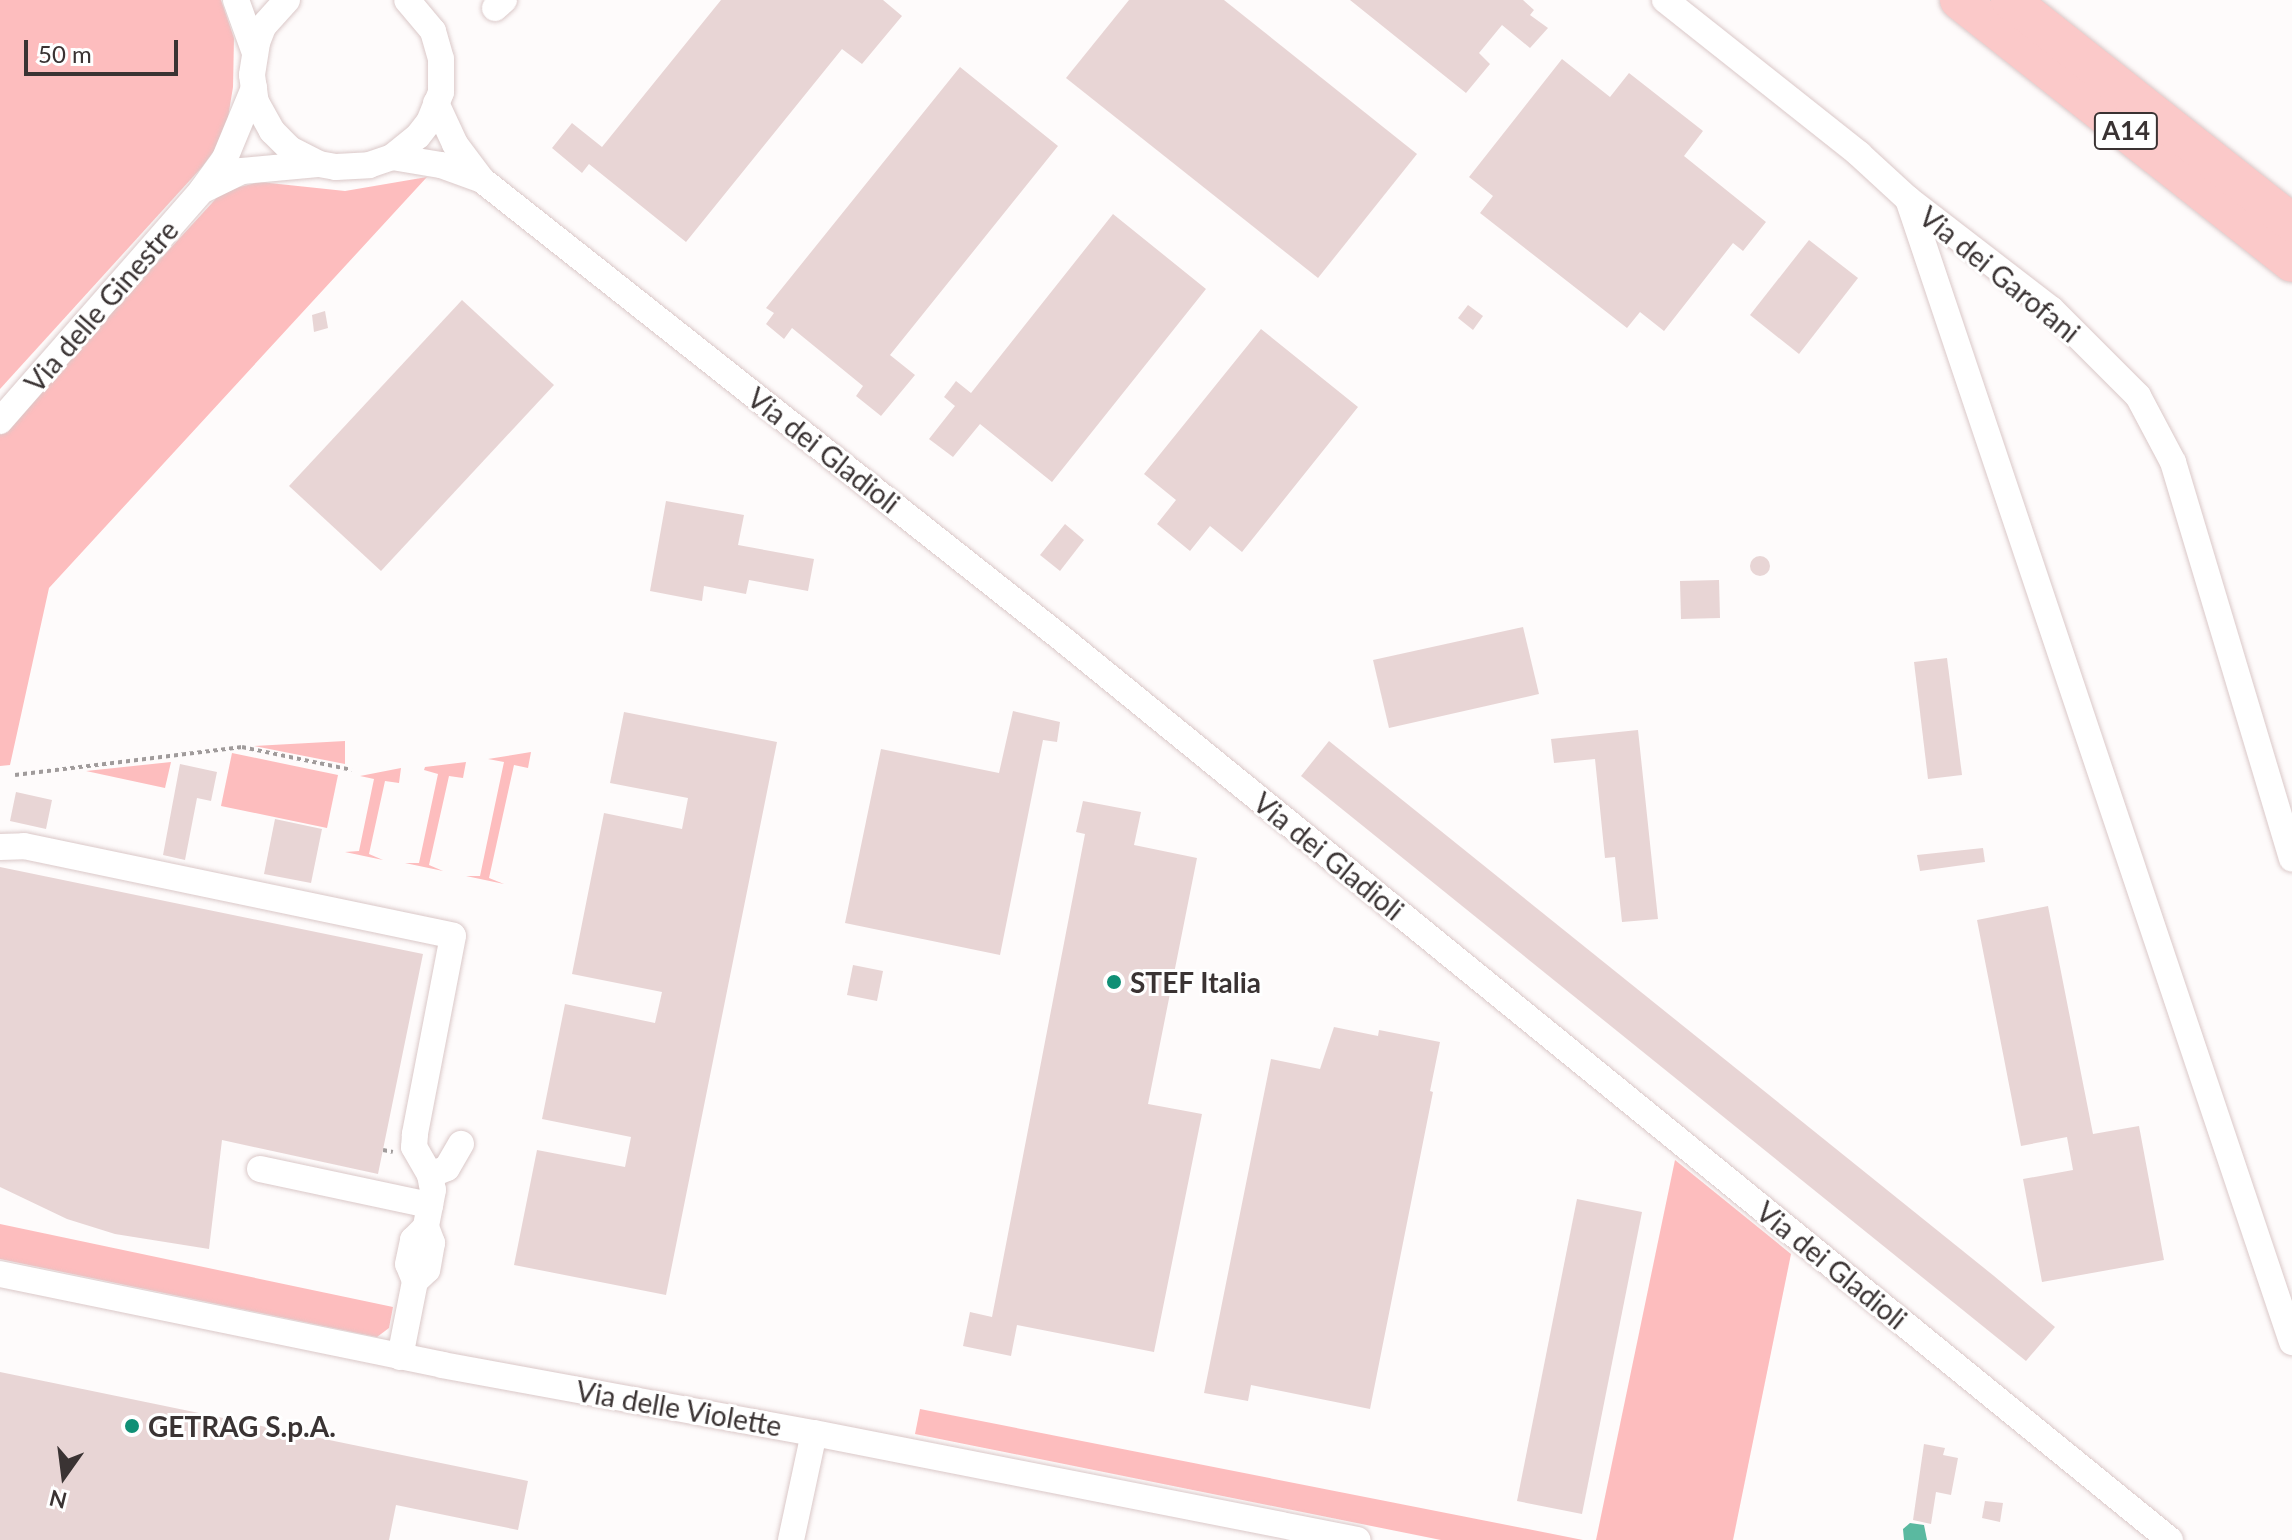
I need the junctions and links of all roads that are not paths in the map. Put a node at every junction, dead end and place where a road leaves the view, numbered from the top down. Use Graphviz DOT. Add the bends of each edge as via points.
graph roads {
  1 [pos="236,0"];
  2 [pos="287,0"];
  3 [pos="407,0"];
  4 [pos="1665,0"];
  5 [pos="1959,0"];
  6 [pos="2010,0"];
  7 [pos="255,53"];
  8 [pos="254,88"];
  9 [pos="436,103"];
  10 [pos="392,157"];
  11 [pos="319,164"];
  12 [pos="482,180"];
  13 [pos="202,190"];
  14 [pos="1908,199"];
  15 [pos="2292,223"];
  16 [pos="2292,263"];
  17 [pos="0,421"];
  18 [pos="0,847"];
  19 [pos="2292,859"];
  20 [pos="461,1144"];
  21 [pos="260,1169"];
  22 [pos="430,1175"];
  23 [pos="428,1216"];
  24 [pos="0,1274"];
  25 [pos="2292,1342"];
  26 [pos="400,1357"];
  27 [pos="814,1433"];
  28 [pos="791,1540"];
  29 [pos="1358,1540"];
  30 [pos="2170,1540"];
  1 -- 7 [label="street, Via dei Gladioli"];
  2 -- 7 [label="street, Via dei Gladioli" via="263,27"];
  3 -- 9 [label="street, Via dei Gladioli" via="433,31 441,59"];
  4 -- 14 [label="street, Via dei Garofani"];
  5 -- 16 [label="highway, A14"];
  6 -- 15 [label="highway, A14"];
  7 -- 8 [label="street, Via dei Gladioli"];
  8 -- 11 [label="street, Via dei Gladioli" via="272,131 290,149"];
  8 -- 13 [label="street, Via delle Ginestre" via="225,158"];
  9 -- 10 [label="street, Via dei Gladioli" via="418,136"];
  9 -- 12 [label="street, Via dei Gladioli" via="455,144"];
  10 -- 11 [label="street, Via dei Gladioli" via="369,165"];
  10 -- 12 [label="street, Via dei Gladioli" via="441,165"];
  11 -- 13 [label="street, Via delle Ginestre" via="242,171"];
  12 -- 30 [label="street, Via dei Gladioli" via="1060,637"];
  13 -- 17 [label="street, Via delle Ginestre"];
  14 -- 19 [label="street, Via dei Garofani" via="2051,309 2138,396 2173,462"];
  14 -- 25 [label="street"];
  18 -- 22 [label="street" via="24,846 453,936 415,1134 414,1147"];
  20 -- 22 [label="street" via="447,1168"];
  21 -- 23 [label="street"];
  22 -- 23 [label="street"];
  23 -- 26 [label="street" via="432,1243 427,1270 415,1281"];
  24 -- 26 [label="street, Via delle Violette"];
  26 -- 27 [label="street, Via delle Violette"];
  27 -- 28 [label="street"];
  27 -- 29 [label="street, Via delle Violette"];
}
